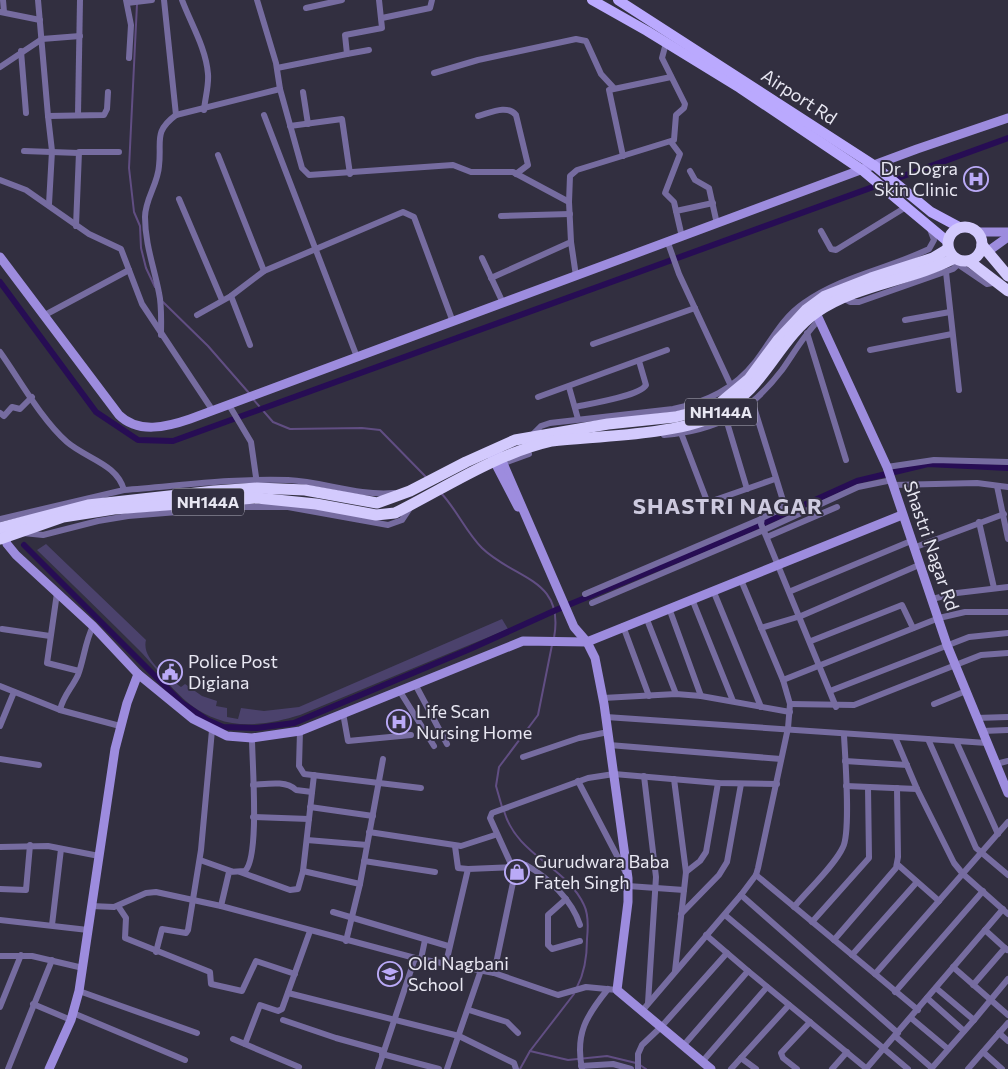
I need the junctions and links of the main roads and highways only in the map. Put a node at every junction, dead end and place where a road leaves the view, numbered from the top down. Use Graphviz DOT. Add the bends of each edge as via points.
graph roads {
  1 [pos="592,0"];
  2 [pos="618,0"];
  3 [pos="959,227"];
  4 [pos="985,249"];
  5 [pos="956,256"];
  6 [pos="1003,279"];
  7 [pos="1008,290"];
  8 [pos="497,456"];
  9 [pos="443,480"];
  10 [pos="257,493"];
  11 [pos="2,533"];
  1 -- 5 [label="main road" via="740,88 862,170 928,225"];
  2 -- 3 [label="main road, Airport Rd" via="875,166 931,212"];
  3 -- 4 [label="highway" via="966,226 978,232"];
  3 -- 5 [label="highway, NH144A" via="951,233"];
  4 -- 5 [label="highway, NH144A" via="976,258"];
  4 -- 6 [label="highway"];
  5 -- 6 [label="highway"];
  5 -- 8 [label="highway, NH144A" via="943,264 843,298 790,338 749,390 714,417 677,428 552,441"];
  5 -- 8 [label="highway, NH144A" via="933,258 825,296 806,310 778,340 749,380 720,403 675,417 531,436"];
  6 -- 7 [label="highway"];
  8 -- 9 [label="highway, NH144A"];
  9 -- 10 [label="highway, NH144A" via="377,503 305,490"];
  9 -- 10 [label="highway, NH144A" via="415,503 395,513 376,515"];
  10 -- 11 [label="highway, NH144A" via="114,509 64,517 20,532"];
  10 -- 11 [label="highway, NH144A" via="88,505"];
}
